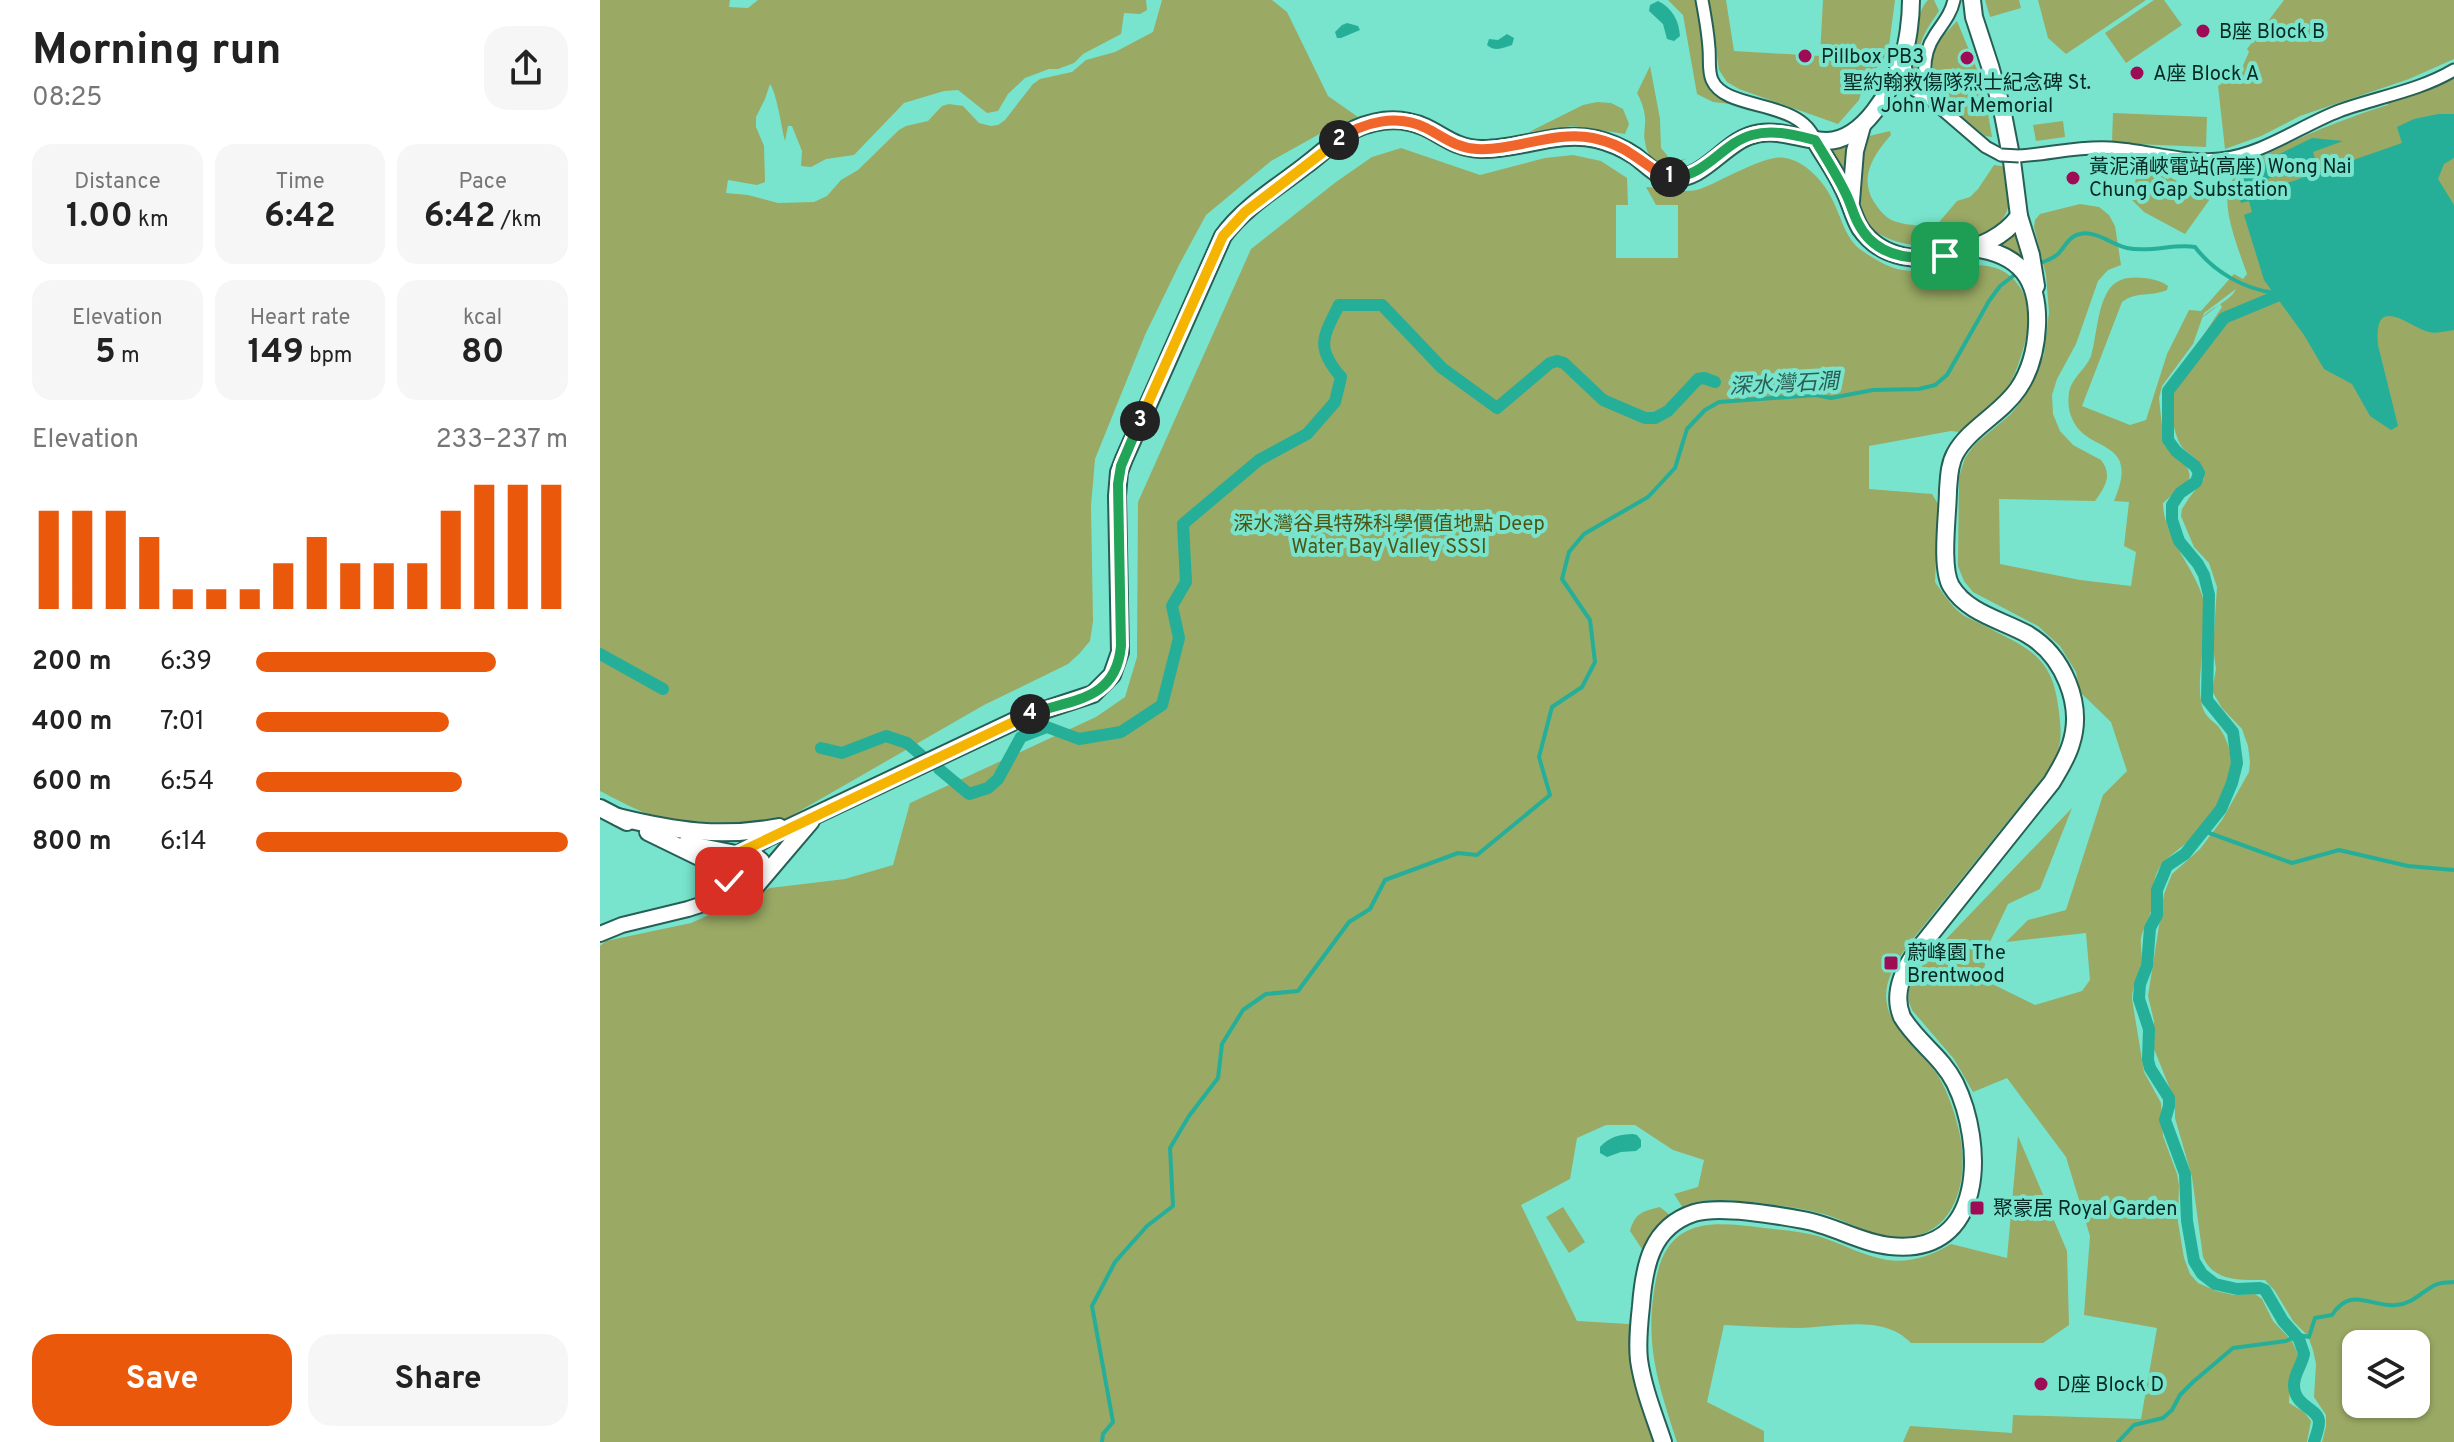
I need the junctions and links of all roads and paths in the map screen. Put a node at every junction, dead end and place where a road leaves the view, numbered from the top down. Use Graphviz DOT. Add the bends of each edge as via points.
graph roads {
  1 [pos="1702,0"];
  2 [pos="1954,0"];
  3 [pos="1960,0"];
  4 [pos="1913,1"];
  5 [pos="1973,8"];
  6 [pos="1903,57"];
  7 [pos="2454,70"];
  8 [pos="1929,98"];
  9 [pos="1864,121"];
  10 [pos="1815,140"];
  11 [pos="1851,203"];
  12 [pos="2019,216"];
  13 [pos="1973,248"];
  14 [pos="2027,267"];
  15 [pos="600,808"];
  16 [pos="618,817"];
  17 [pos="815,817"];
  18 [pos="669,841"];
  19 [pos="739,853"];
  20 [pos="726,872"];
  21 [pos="764,875"];
  22 [pos="749,889"];
  23 [pos="688,909"];
  24 [pos="600,934"];
  25 [pos="1663,1442"];
  1 -- 10 [label="street" via="1710,72 1717,87 1798,118"];
  2 -- 8 [label="street" via="1926,57"];
  3 -- 5 [label="main road"];
  4 -- 6 [label="main road"];
  5 -- 12 [label="main road" via="2002,109"];
  6 -- 8 [label="street" via="1909,82"];
  6 -- 9 [label="main road"];
  7 -- 8 [label="street, bridge" via="2421,86 2336,112 2260,147 2231,157 2197,159 2081,148 2001,155"];
  9 -- 10 [label="main road" via="1842,138"];
  9 -- 11 [label="main road" via="1855,151"];
  10 -- 11 [label="main road"];
  10 -- 17 [label="main road" via="1756,134 1675,178 1659,174 1615,145 1585,137 1473,149 1452,144 1423,126 1398,121 1365,126 1344,136 1245,212 1223,236 1124,459 1117,496 1121,646 1108,681 1086,697 1023,717"];
  11 -- 13 [label="main road" via="1861,230 1890,253 1930,258"];
  12 -- 13 [label="main road" via="2000,235"];
  12 -- 14 [label="main road"];
  13 -- 14 [label="main road"];
  14 -- 25 [label="main road" via="2038,300 2035,348 2007,403 1959,447 1951,463 1946,569 1964,602 2051,654 2073,698 2074,735 2052,782 1909,963 1898,997 1905,1023 1945,1067 1961,1098 1971,1139 1970,1196 1944,1234 1907,1246 1879,1245 1823,1224 1729,1210 1695,1213 1664,1231 1647,1260 1638,1342 1642,1375"];
  15 -- 16 [label="main road"];
  16 -- 17 [label="main road" via="695,833 752,832"];
  16 -- 18 [label="main road"];
  17 -- 19 [label="main road"];
  17 -- 21 [label="main road"];
  18 -- 19 [label="main road"];
  18 -- 20 [label="main road"];
  19 -- 20 [label="main road"];
  19 -- 21 [label="main road" via="759,858"];
  20 -- 22 [label="main road" via="735,886"];
  20 -- 23 [label="street" via="717,890"];
  21 -- 22 [label="main road"];
  22 -- 23 [label="street"];
  23 -- 24 [label="street"];
}
